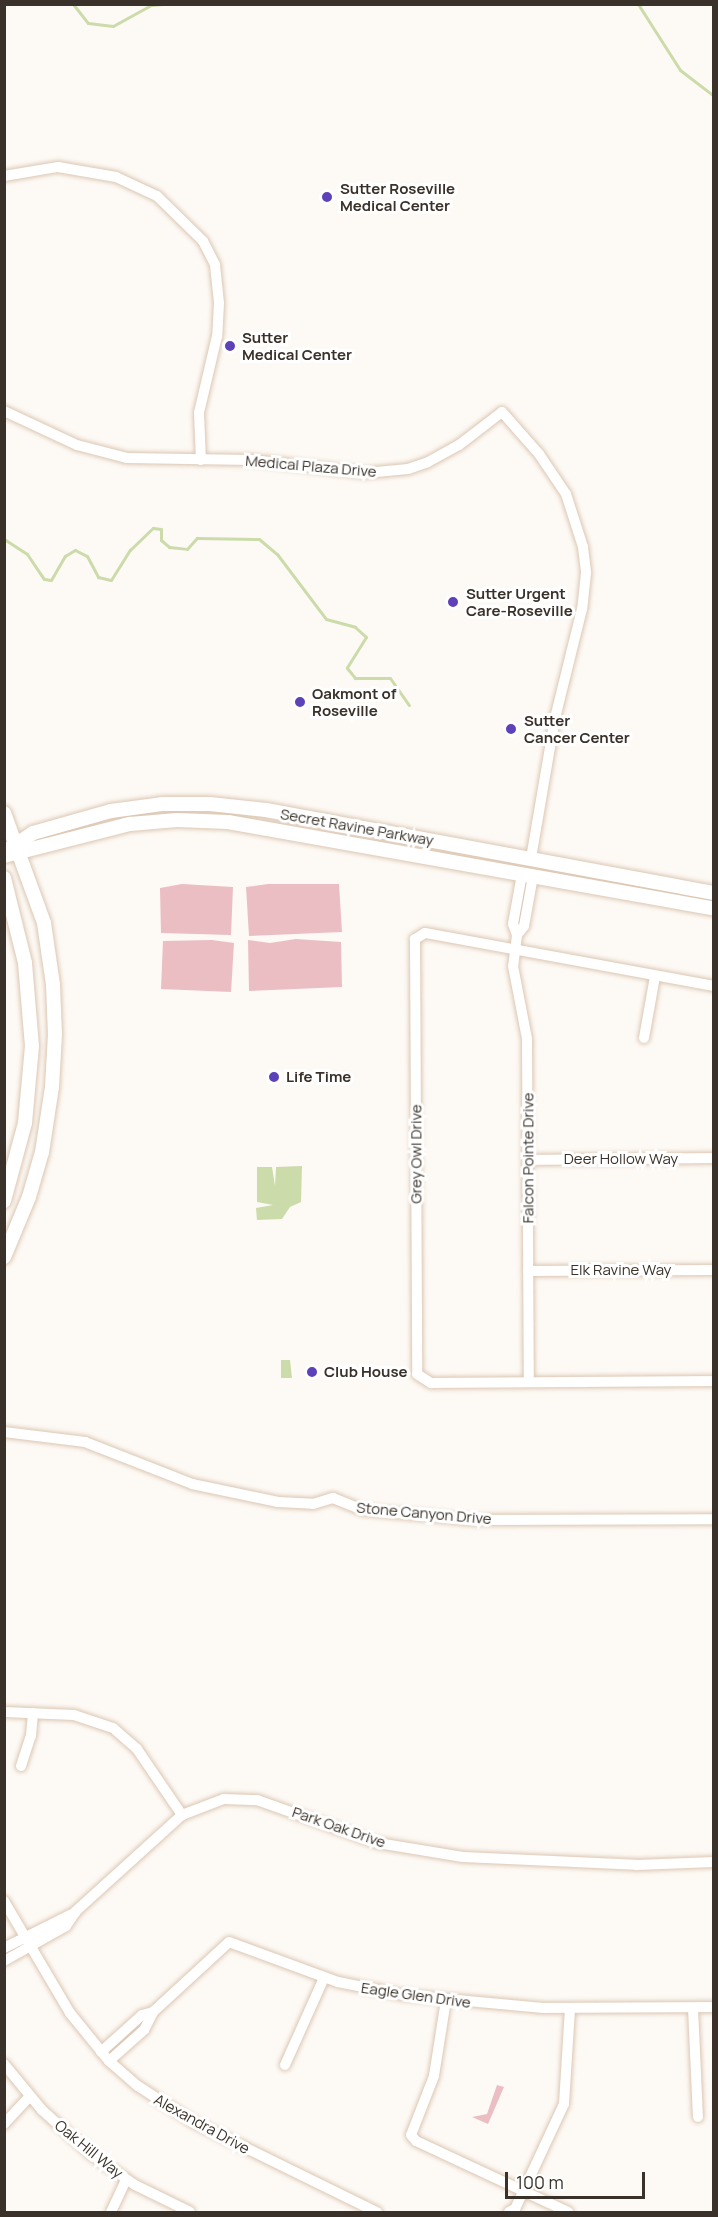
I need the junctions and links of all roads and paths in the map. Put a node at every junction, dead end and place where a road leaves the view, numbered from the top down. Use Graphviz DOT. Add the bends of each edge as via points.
graph roads {
  1 [pos="4,176"];
  2 [pos="4,411"];
  3 [pos="201,460"];
  4 [pos="4,813"];
  5 [pos="20,848"];
  6 [pos="4,854"];
  7 [pos="531,859"];
  8 [pos="527,875"];
  9 [pos="4,878"];
  10 [pos="714,893"];
  11 [pos="714,909"];
  12 [pos="514,950"];
  13 [pos="655,976"];
  14 [pos="714,987"];
  15 [pos="644,1038"];
  16 [pos="714,1158"];
  17 [pos="528,1160"];
  18 [pos="4,1201"];
  19 [pos="4,1257"];
  20 [pos="714,1270"];
  21 [pos="528,1271"];
  22 [pos="714,1381"];
  23 [pos="529,1382"];
  24 [pos="4,1432"];
  25 [pos="714,1519"];
  26 [pos="4,1712"];
  27 [pos="33,1713"];
  28 [pos="21,1766"];
  29 [pos="182,1815"];
  30 [pos="714,1862"];
  31 [pos="4,1901"];
  32 [pos="28,1942"];
  33 [pos="4,1948"];
  34 [pos="4,1961"];
  35 [pos="324,1977"];
  36 [pos="446,2000"];
  37 [pos="714,2007"];
  38 [pos="570,2008"];
  39 [pos="693,2008"];
  40 [pos="153,2012"];
  41 [pos="125,2030"];
  42 [pos="134,2039"];
  43 [pos="101,2052"];
  44 [pos="109,2061"];
  45 [pos="4,2064"];
  46 [pos="285,2065"];
  47 [pos="30,2097"];
  48 [pos="698,2117"];
  49 [pos="4,2124"];
  50 [pos="126,2180"];
  51 [pos="523,2192"];
  52 [pos="513,2211"];
  53 [pos="111,2212"];
  54 [pos="190,2212"];
  55 [pos="377,2212"];
  56 [pos="568,2212"];
  1 -- 3 [label="street" via="58,167 109,175 157,196 178,212 203,241 215,265 219,303 217,336 199,413"];
  2 -- 3 [label="street, Medical Plaza Drive" via="97,452 148,461"];
  3 -- 7 [label="street, Medical Plaza Drive" via="251,460 383,473 408,469 442,454 502,412 539,454 574,512 586,573 582,609 555,718"];
  4 -- 5 [label="main road"];
  5 -- 6 [label="main road, Secret Ravine Parkway"];
  5 -- 7 [label="main road, Secret Ravine Parkway" via="33,833 111,812 193,804 266,810"];
  5 -- 8 [label="main road, Secret Ravine Parkway" via="130,824 193,820 268,827"];
  5 -- 19 [label="main road" via="49,952 54,1053 42,1152 29,1197"];
  7 -- 8 [label="main road"];
  7 -- 10 [label="main road, Secret Ravine Parkway"];
  8 -- 11 [label="main road, Secret Ravine Parkway"];
  8 -- 12 [label="street, Falcon Pointe Drive" via="522,903 524,926"];
  9 -- 18 [label="main road" via="25,963 32,1046 25,1123"];
  12 -- 13 [label="street, Grey Owl Drive"];
  12 -- 17 [label="street, Falcon Pointe Drive" via="515,989 527,1039"];
  12 -- 23 [label="street, Grey Owl Drive" via="425,933 416,939 417,1374 425,1382"];
  13 -- 14 [label="street, Grey Owl Drive"];
  13 -- 15 [label="street"];
  16 -- 17 [label="street, Deer Hollow Way"];
  17 -- 21 [label="street, Falcon Pointe Drive"];
  20 -- 21 [label="street, Elk Ravine Way"];
  21 -- 23 [label="street, Falcon Pointe Drive"];
  22 -- 23 [label="street, Grey Owl Drive"];
  24 -- 25 [label="street, Stone Canyon Drive" via="86,1442 192,1484 250,1498 301,1504 333,1498 362,1510 471,1520"];
  26 -- 27 [label="street"];
  27 -- 28 [label="street" via="31,1736"];
  27 -- 29 [label="street" via="74,1715 112,1728 137,1749"];
  29 -- 30 [label="street, Park Oak Drive" via="211,1803 240,1798 275,1804 378,1843 452,1855 636,1865"];
  29 -- 32 [label="street, Park Oak Drive" via="76,1911 66,1926 51,1929"];
  31 -- 32 [label="street, Alexandra Drive"];
  32 -- 33 [label="street"];
  32 -- 34 [label="street"];
  32 -- 43 [label="street, Alexandra Drive" via="70,2013"];
  35 -- 36 [label="street, Eagle Glen Drive" via="371,1990"];
  35 -- 40 [label="street, Eagle Glen Drive" via="229,1942"];
  35 -- 46 [label="street"];
  36 -- 38 [label="street, Eagle Glen Drive"];
  36 -- 51 [label="street" via="434,2076 411,2135 416,2141"];
  37 -- 39 [label="street, Eagle Glen Drive"];
  38 -- 39 [label="street, Eagle Glen Drive"];
  38 -- 51 [label="street" via="564,2104"];
  39 -- 48 [label="street"];
  40 -- 41 [label="street, Eagle Glen Drive" via="142,2014"];
  40 -- 42 [label="street, Eagle Glen Drive" via="149,2023"];
  41 -- 42 [label="street"];
  41 -- 43 [label="street, Eagle Glen Drive"];
  42 -- 44 [label="street, Eagle Glen Drive"];
  43 -- 44 [label="street, Alexandra Drive"];
  44 -- 55 [label="street, Alexandra Drive" via="181,2116"];
  45 -- 47 [label="street, Oak Hill Way"];
  47 -- 49 [label="street"];
  47 -- 50 [label="street, Oak Hill Way" via="75,2141"];
  50 -- 53 [label="street"];
  50 -- 54 [label="street, Oak Hill Way"];
  51 -- 52 [label="street"];
  51 -- 56 [label="street"];
}
